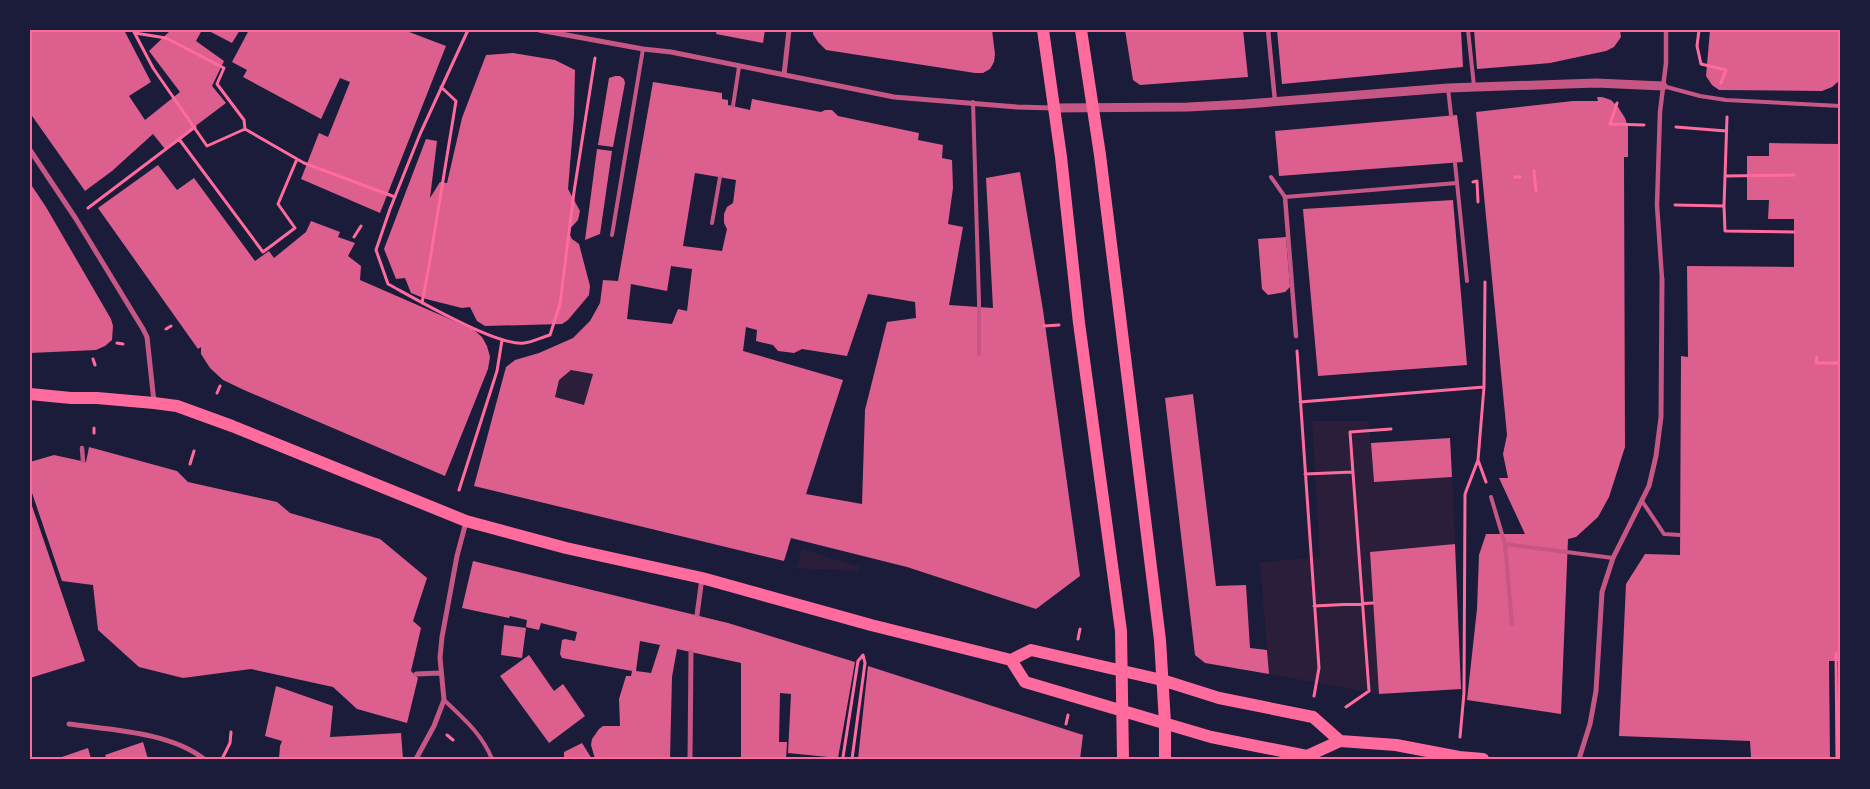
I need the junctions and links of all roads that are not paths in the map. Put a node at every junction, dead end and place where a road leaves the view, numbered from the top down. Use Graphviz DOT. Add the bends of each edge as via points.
graph roads {
  1 [pos="539,30"];
  2 [pos="789,30"];
  3 [pos="1043,30"];
  4 [pos="1081,30"];
  5 [pos="1268,30"];
  6 [pos="1468,30"];
  7 [pos="1666,30"];
  8 [pos="643,49"];
  9 [pos="739,67"];
  10 [pos="784,75"];
  11 [pos="1663,86"];
  12 [pos="1448,88"];
  13 [pos="1474,88"];
  14 [pos="1275,101"];
  15 [pos="973,102"];
  16 [pos="733,106"];
  17 [pos="1840,106"];
  18 [pos="1092,107"];
  19 [pos="1053,108"];
  20 [pos="1451,115"];
  21 [pos="30,150"];
  22 [pos="1455,163"];
  23 [pos="720,177"];
  24 [pos="1271,177"];
  25 [pos="1457,184"];
  26 [pos="1285,197"];
  27 [pos="712,223"];
  28 [pos="612,235"];
  29 [pos="1662,279"];
  30 [pos="1467,281"];
  31 [pos="1296,336"];
  32 [pos="979,354"];
  33 [pos="30,394"];
  34 [pos="154,403"];
  35 [pos="82,448"];
  36 [pos="83,461"];
  37 [pos="1491,496"];
  38 [pos="1642,501"];
  39 [pos="466,522"];
  40 [pos="1680,535"];
  41 [pos="1505,544"];
  42 [pos="1613,558"];
  43 [pos="702,578"];
  44 [pos="697,615"];
  45 [pos="1512,624"];
  46 [pos="691,652"];
  47 [pos="1011,660"];
  48 [pos="1122,671"];
  49 [pos="440,673"];
  50 [pos="416,674"];
  51 [pos="1162,680"];
  52 [pos="444,700"];
  53 [pos="1123,711"];
  54 [pos="1165,723"];
  55 [pos="69,724"];
  56 [pos="1340,741"];
  57 [pos="1426,755"];
  58 [pos="204,759"];
  59 [pos="416,759"];
  60 [pos="492,759"];
  61 [pos="690,759"];
  62 [pos="1123,759"];
  63 [pos="1165,759"];
  64 [pos="1483,759"];
  65 [pos="1579,759"];
  1 -- 8 [label="street"];
  2 -- 10 [label="street"];
  3 -- 19 [label="main road"];
  4 -- 18 [label="main road"];
  5 -- 14 [label="street"];
  6 -- 13 [label="lane"];
  7 -- 11 [label="street"];
  8 -- 9 [label="street"];
  8 -- 28 [label="lane"];
  9 -- 10 [label="street"];
  9 -- 16 [label="lane"];
  10 -- 15 [label="street" via="894,96"];
  11 -- 13 [label="street" via="1596,83"];
  11 -- 17 [label="lane" via="1726,100"];
  11 -- 29 [label="street" via="1656,205"];
  12 -- 13 [label="street"];
  12 -- 14 [label="street"];
  12 -- 20 [label="lane"];
  14 -- 18 [label="street" via="1188,107"];
  15 -- 19 [label="street"];
  15 -- 32 [label="lane"];
  18 -- 19 [label="street"];
  18 -- 51 [label="main road" via="1147,529"];
  19 -- 48 [label="main road" via="1121,631"];
  21 -- 34 [label="street" via="147,337"];
  22 -- 25 [label="lane"];
  23 -- 27 [label="lane"];
  24 -- 26 [label="lane"];
  25 -- 26 [label="lane"];
  25 -- 30 [label="lane"];
  26 -- 31 [label="street"];
  29 -- 38 [label="street" via="1661,417 1656,456"];
  33 -- 34 [label="main road"];
  34 -- 39 [label="main road" via="177,406 232,426"];
  35 -- 36 [label="street"];
  37 -- 41 [label="lane"];
  38 -- 40 [label="lane" via="1664,534"];
  38 -- 42 [label="street"];
  39 -- 43 [label="main road"];
  39 -- 49 [label="street" via="442,637"];
  41 -- 42 [label="lane"];
  41 -- 45 [label="lane"];
  42 -- 65 [label="street" via="1602,592 1596,691"];
  43 -- 44 [label="street"];
  43 -- 47 [label="main road"];
  46 -- 61 [label="street"];
  47 -- 48 [label="main road" via="1031,650"];
  47 -- 53 [label="main road" via="1025,682"];
  48 -- 51 [label="main road"];
  48 -- 53 [label="main road"];
  49 -- 50 [label="street"];
  49 -- 52 [label="street"];
  51 -- 54 [label="main road"];
  51 -- 56 [label="main road" via="1219,698 1313,717"];
  52 -- 59 [label="street"];
  52 -- 60 [label="lane" via="471,725 487,746"];
  53 -- 54 [label="main road"];
  53 -- 62 [label="main road"];
  54 -- 56 [label="main road" via="1211,737 1307,756"];
  54 -- 63 [label="main road"];
  55 -- 58 [label="street" via="146,735 185,746"];
  56 -- 57 [label="main road" via="1396,745"];
  57 -- 64 [label="main road"];
}
